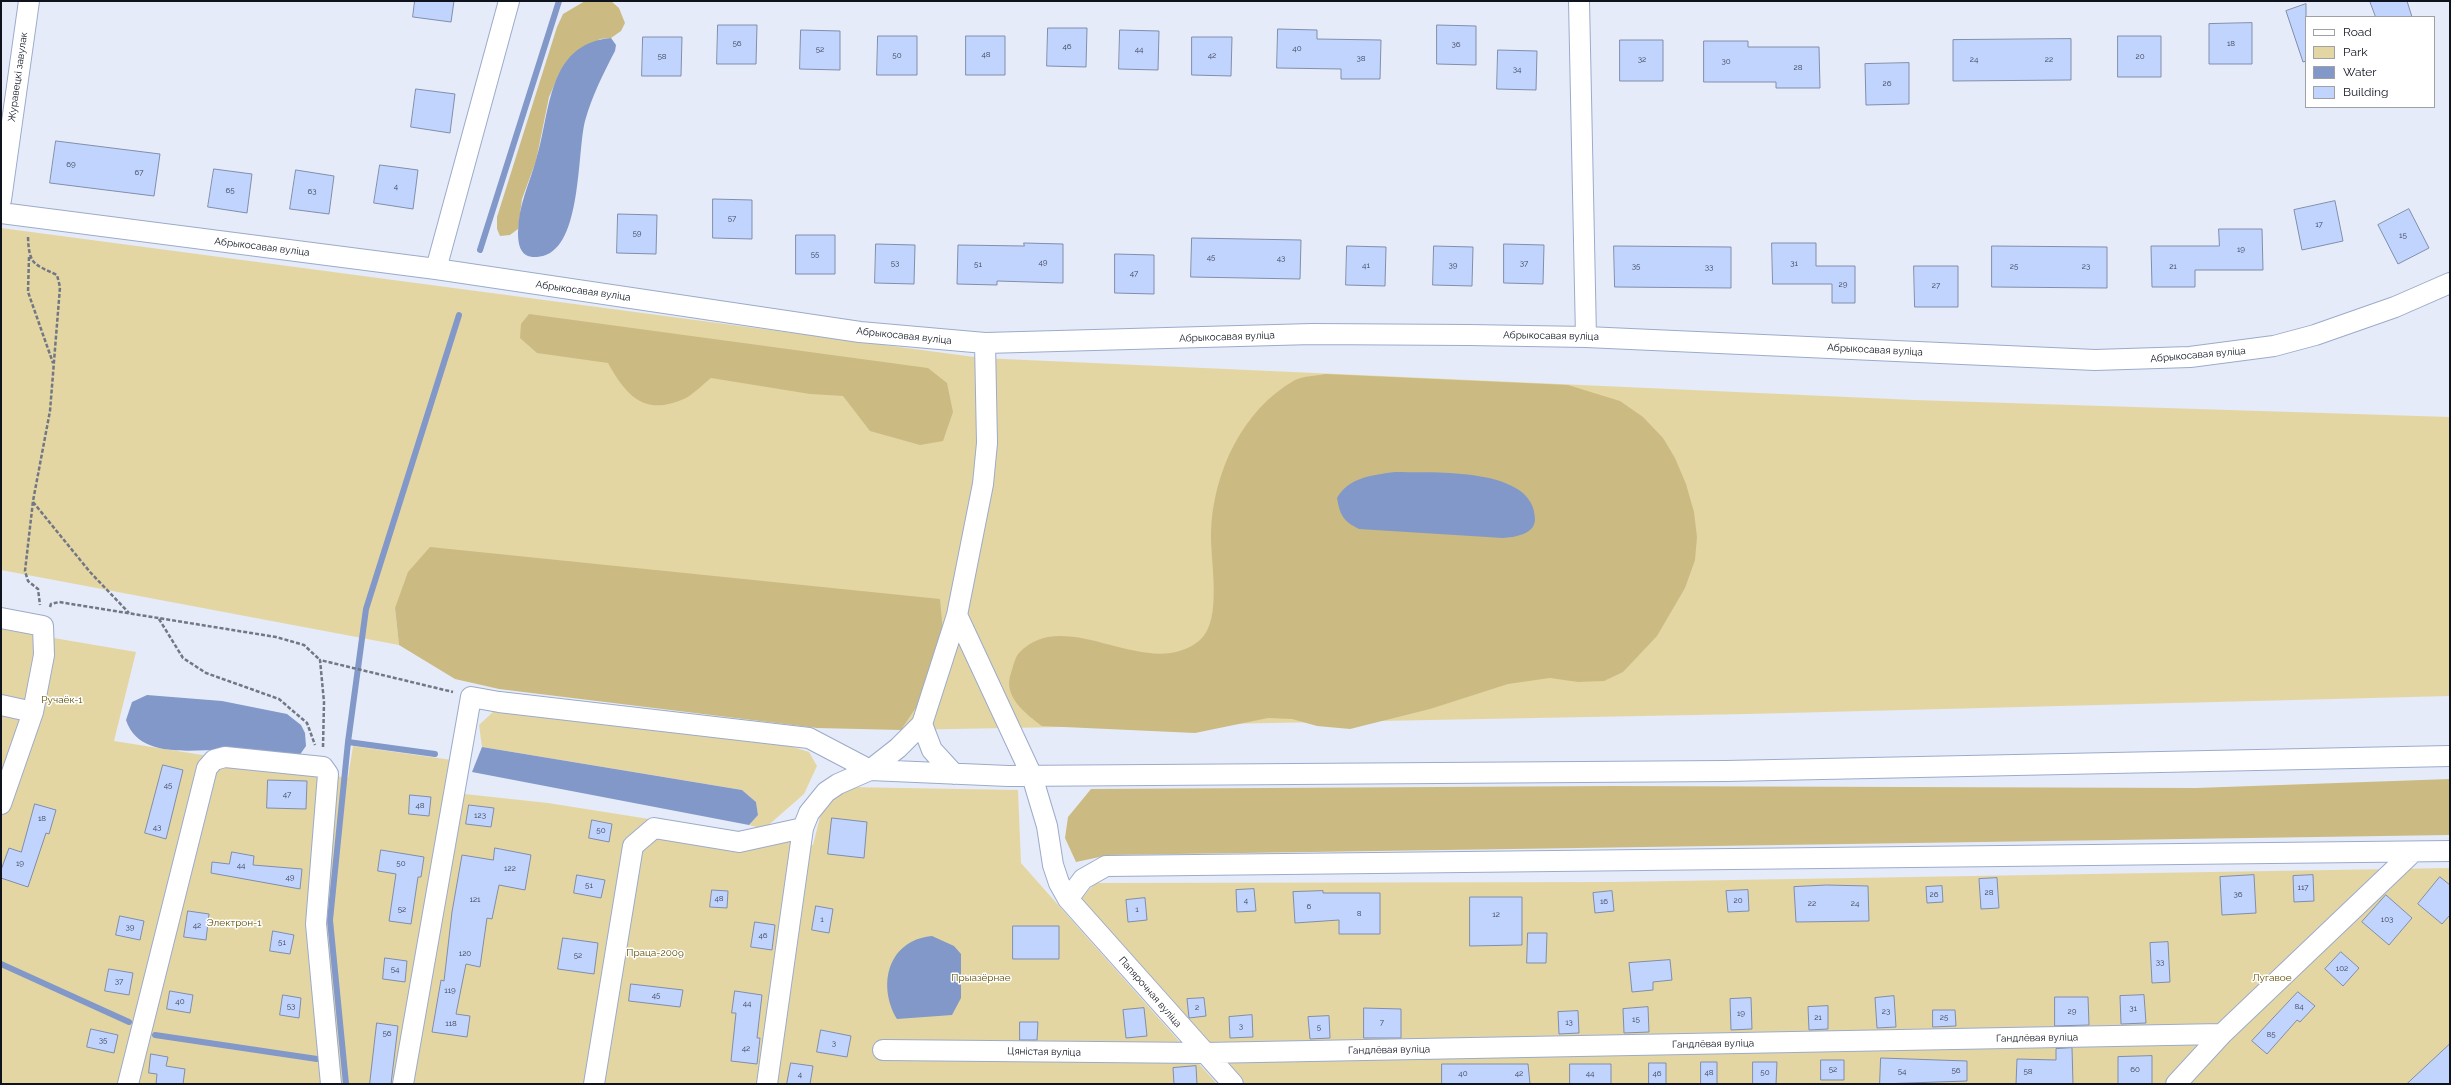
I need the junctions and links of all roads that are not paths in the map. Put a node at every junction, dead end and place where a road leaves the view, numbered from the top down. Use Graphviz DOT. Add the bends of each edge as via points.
graph roads {
  1 [pos="29,1"];
  2 [pos="509,1"];
  3 [pos="1579,1"];
  4 [pos="1,200"];
  5 [pos="1,213"];
  6 [pos="436,269"];
  7 [pos="2450,283"];
  8 [pos="1586,337"];
  9 [pos="985,344"];
  10 [pos="957,615"];
  11 [pos="1,618"];
  12 [pos="1,705"];
  13 [pos="33,712"];
  14 [pos="922,724"];
  15 [pos="2450,756"];
  16 [pos="870,770"];
  17 [pos="954,774"];
  18 [pos="1032,776"];
  19 [pos="1,804"];
  20 [pos="803,828"];
  21 [pos="2450,851"];
  22 [pos="2413,852"];
  23 [pos="1068,899"];
  24 [pos="2222,1034"];
  25 [pos="883,1050"];
  26 [pos="1204,1053"];
  27 [pos="128,1084"];
  28 [pos="331,1084"];
  29 [pos="403,1084"];
  30 [pos="594,1084"];
  31 [pos="767,1084"];
  32 [pos="1233,1084"];
  33 [pos="2176,1084"];
  1 -- 4 [label="street, Журавецкі завулак"];
  2 -- 6 [label="street"];
  3 -- 8 [label="street"];
  5 -- 6 [label="street, Абрыкосавая вуліца"];
  6 -- 9 [label="street, Абрыкосавая вуліца" via="846,330"];
  7 -- 8 [label="street, Абрыкосавая вуліца" via="2395,307 2315,335 2274,346 2190,357 2095,360"];
  8 -- 9 [label="street, Абрыкосавая вуліца" via="1312,334"];
  9 -- 10 [label="street" via="987,443 983,484"];
  10 -- 14 [label="street"];
  10 -- 18 [label="street, Папярочная вуліца"];
  11 -- 13 [label="street" via="42,626 44,655"];
  12 -- 13 [label="street"];
  13 -- 19 [label="street"];
  14 -- 16 [label="street" via="898,748"];
  14 -- 17 [label="street" via="932,750"];
  15 -- 18 [label="street" via="1726,772"];
  16 -- 17 [label="street"];
  16 -- 20 [label="street" via="826,792 814,807"];
  16 -- 29 [label="street" via="809,738 471,697"];
  17 -- 18 [label="street"];
  18 -- 23 [label="street, Папярочная вуліца" via="1047,826 1053,865"];
  20 -- 30 [label="street" via="739,842 654,828 633,846"];
  20 -- 31 [label="street"];
  21 -- 22 [label="street"];
  22 -- 23 [label="street" via="1106,866 1084,879"];
  22 -- 24 [label="street"];
  23 -- 26 [label="street, Папярочная вуліца"];
  24 -- 26 [label="street, Гандлёвая вуліца"];
  24 -- 33 [label="street"];
  25 -- 26 [label="street, Цяністая вуліца"];
  26 -- 32 [label="street, Папярочная вуліца"];
  27 -- 28 [label="street" via="207,768 214,760 225,757 323,767 328,774 316,924"];
}
